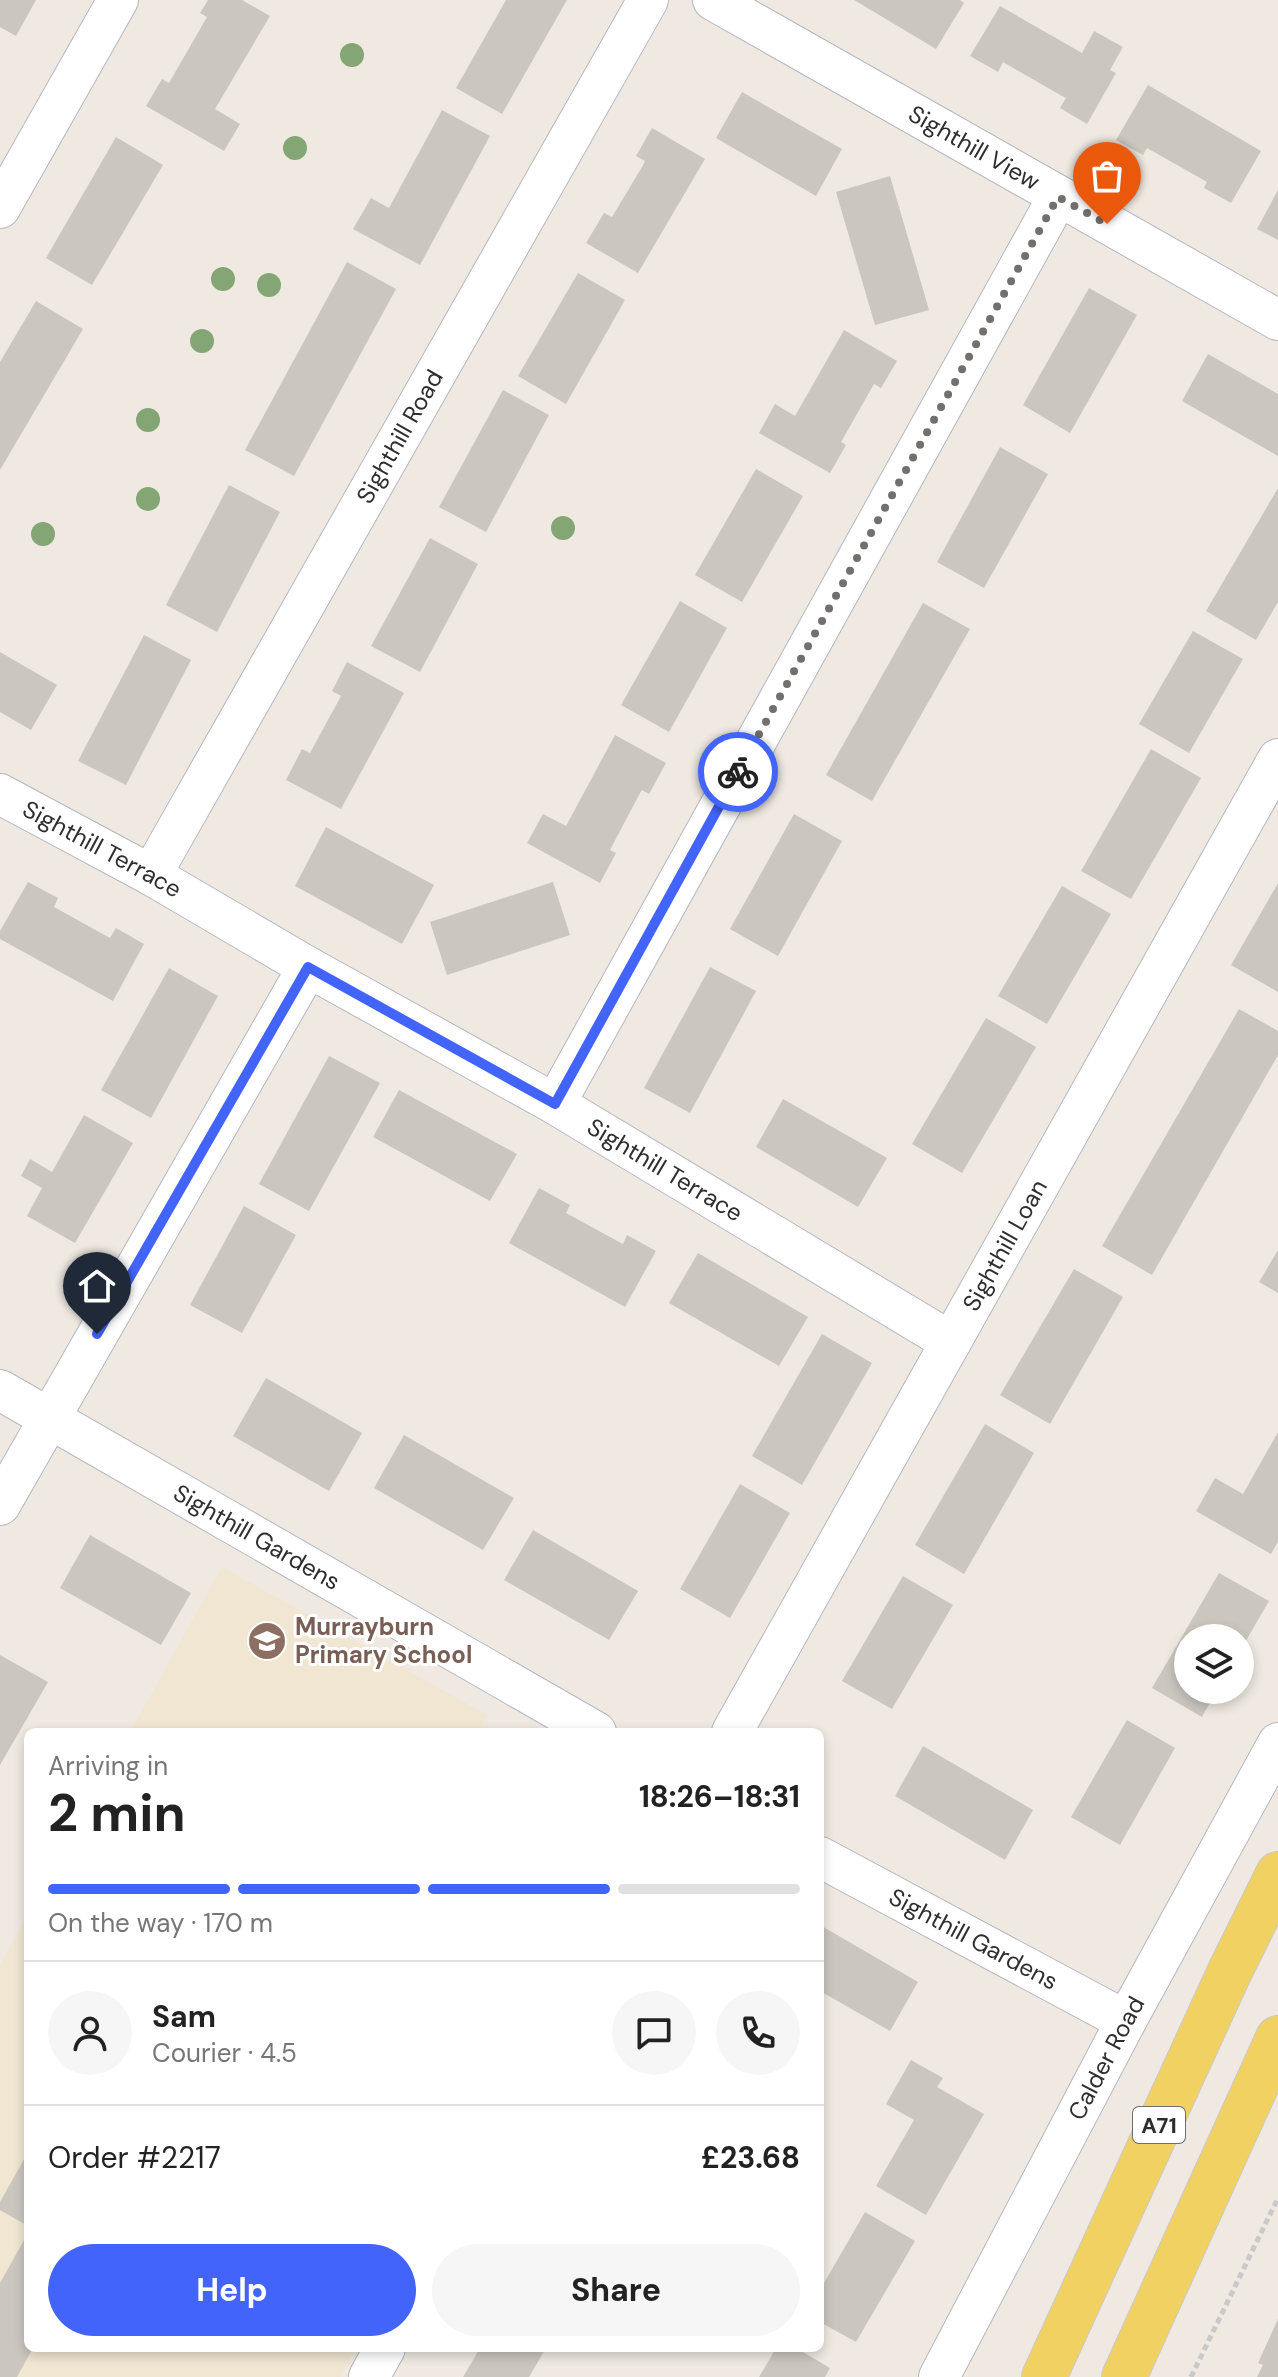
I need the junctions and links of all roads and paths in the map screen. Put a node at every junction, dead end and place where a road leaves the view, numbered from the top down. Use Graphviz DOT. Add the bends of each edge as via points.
graph roads {
  1 [pos="118,0"];
  2 [pos="648,0"];
  3 [pos="713,0"];
  4 [pos="1058,197"];
  5 [pos="0,208"];
  6 [pos="1278,320"];
  7 [pos="1278,759"];
  8 [pos="0,794"];
  9 [pos="151,875"];
  10 [pos="308,967"];
  11 [pos="555,1104"];
  12 [pos="951,1342"];
  13 [pos="0,1390"];
  14 [pos="49,1418"];
  15 [pos="0,1505"];
  16 [pos="589,1728"];
  17 [pos="734,1728"];
  18 [pos="1278,1743"];
  19 [pos="824,1859"];
  20 [pos="1278,1874"];
  21 [pos="1126,2021"];
  22 [pos="1278,2038"];
  23 [pos="1278,2198"];
  24 [pos="383,2352"];
  25 [pos="369,2377"];
  26 [pos="939,2377"];
  27 [pos="1044,2377"];
  28 [pos="1124,2377"];
  29 [pos="1191,2377"];
  1 -- 5 [label="street"];
  2 -- 9 [label="street, Sighthill Road"];
  3 -- 4 [label="street, Sighthill View"];
  4 -- 6 [label="street, Sighthill View"];
  4 -- 11 [label="street"];
  7 -- 12 [label="street, Sighthill Loan"];
  8 -- 9 [label="street, Sighthill Terrace"];
  9 -- 10 [label="street, Sighthill Terrace"];
  10 -- 11 [label="street, Sighthill Terrace"];
  10 -- 14 [label="street"];
  11 -- 12 [label="street, Sighthill Terrace"];
  12 -- 17 [label="street, Sighthill Loan"];
  13 -- 14 [label="street, Sighthill Gardens"];
  14 -- 15 [label="street"];
  14 -- 16 [label="street, Sighthill Gardens"];
  18 -- 21 [label="street, Calder Road"];
  19 -- 21 [label="street, Sighthill Gardens"];
  20 -- 27 [label="main road, A71"];
  21 -- 26 [label="street, Calder Road"];
  22 -- 28 [label="main road"];
  23 -- 29 [label="path"];
  24 -- 25 [label="street"];
}
